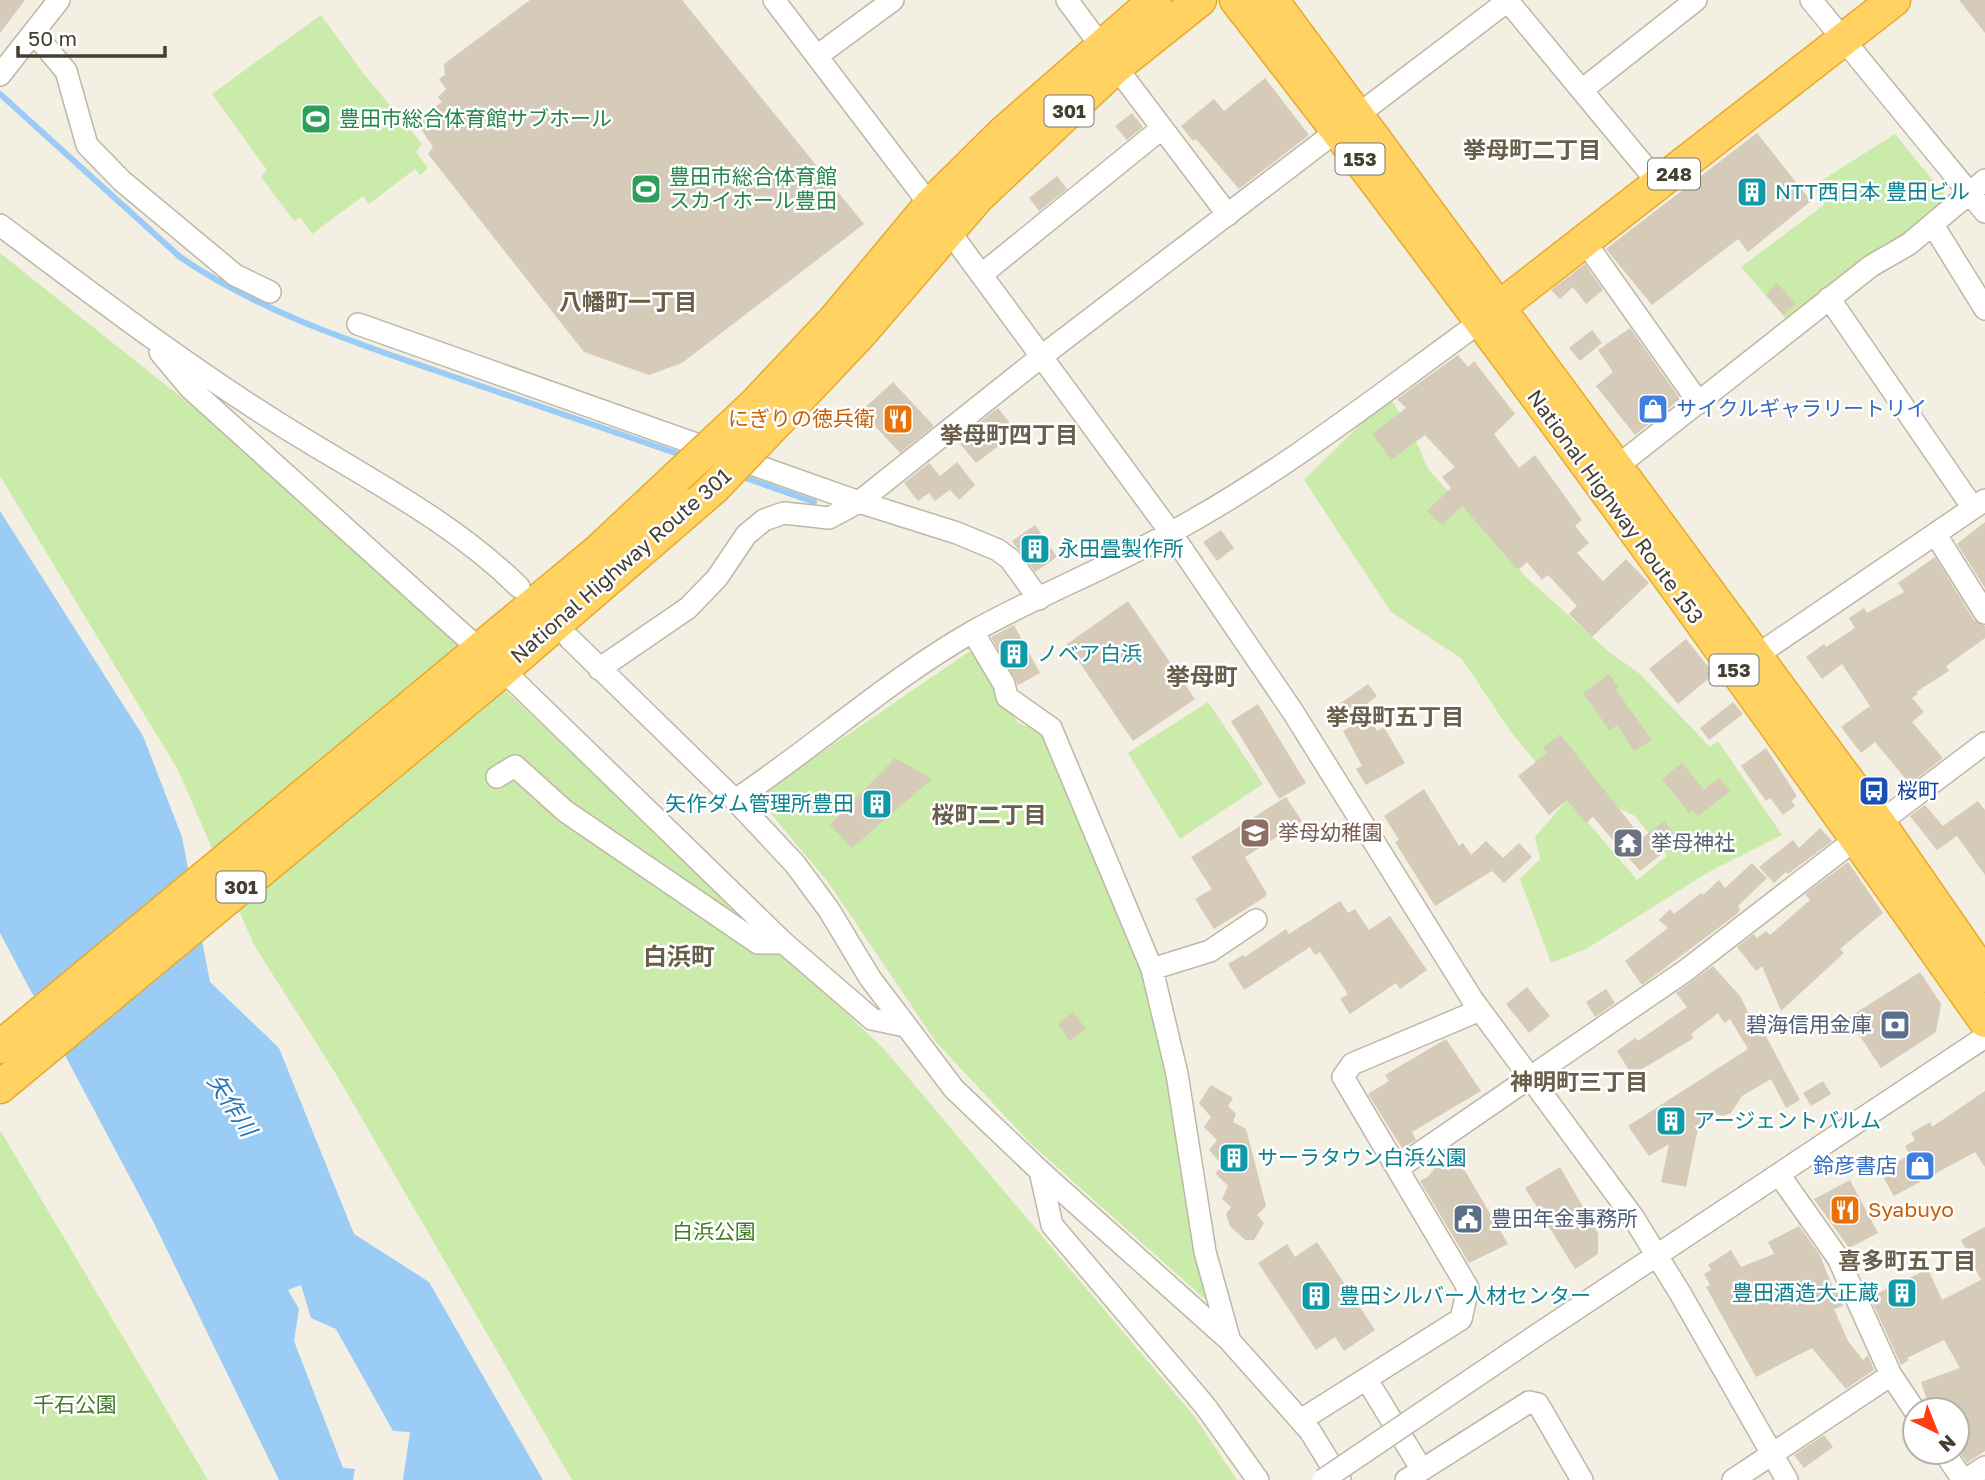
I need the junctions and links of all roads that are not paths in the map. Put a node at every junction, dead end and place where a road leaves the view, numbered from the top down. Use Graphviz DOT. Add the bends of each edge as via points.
graph roads {
  1 [pos="59,0"];
  2 [pos="774,0"];
  3 [pos="893,0"];
  4 [pos="1067,0"];
  5 [pos="1155,0"];
  6 [pos="1200,0"];
  7 [pos="1236,0"];
  8 [pos="1272,0"];
  9 [pos="1508,0"];
  10 [pos="1696,0"];
  11 [pos="1811,0"];
  12 [pos="1894,0"];
  13 [pos="34,33"];
  14 [pos="1844,38"];
  15 [pos="817,56"];
  16 [pos="1109,56"];
  17 [pos="0,75"];
  18 [pos="1582,90"];
  19 [pos="1348,122"];
  20 [pos="1161,129"];
  21 [pos="1660,185"];
  22 [pos="1977,186"];
  23 [pos="930,205"];
  24 [pos="1985,212"];
  25 [pos="1228,215"];
  26 [pos="0,225"];
  27 [pos="1933,225"];
  28 [pos="948,233"];
  29 [pos="1585,242"];
  30 [pos="981,275"];
  31 [pos="270,292"];
  32 [pos="1829,298"];
  33 [pos="1985,309"];
  34 [pos="1490,314"];
  35 [pos="358,324"];
  36 [pos="157,343"];
  37 [pos="1042,356"];
  38 [pos="1699,403"];
  39 [pos="766,412"];
  40 [pos="1615,468"];
  41 [pos="859,502"];
  42 [pos="1979,504"];
  43 [pos="1171,533"];
  44 [pos="1936,534"];
  45 [pos="519,587"];
  46 [pos="1038,600"];
  47 [pos="1985,612"];
  48 [pos="973,632"];
  49 [pos="570,639"];
  50 [pos="468,658"];
  51 [pos="1745,664"];
  52 [pos="599,669"];
  53 [pos="492,679"];
  54 [pos="1985,743"];
  55 [pos="497,777"];
  56 [pos="734,800"];
  57 [pos="1868,830"];
  58 [pos="1256,920"];
  59 [pos="784,943"];
  60 [pos="1152,969"];
  61 [pos="1985,976"];
  62 [pos="1480,1010"];
  63 [pos="1985,1021"];
  64 [pos="905,1026"];
  65 [pos="1985,1037"];
  66 [pos="0,1047"];
  67 [pos="1527,1077"];
  68 [pos="0,1087"];
  69 [pos="1398,1168"];
  70 [pos="1040,1171"];
  71 [pos="1780,1176"];
  72 [pos="1656,1255"];
  73 [pos="1229,1340"];
  74 [pos="1891,1375"];
  75 [pos="1367,1380"];
  76 [pos="1905,1396"];
  77 [pos="1301,1420"];
  78 [pos="1772,1453"];
  79 [pos="1985,1467"];
  80 [pos="1414,1475"];
  81 [pos="1258,1480"];
  82 [pos="1323,1480"];
  83 [pos="1340,1480"];
  84 [pos="1582,1480"];
  85 [pos="1733,1480"];
  86 [pos="1787,1480"];
  87 [pos="1964,1480"];
  1 -- 13 [label="street"];
  2 -- 15 [label="street"];
  3 -- 15 [label="street"];
  4 -- 16 [label="street"];
  5 -- 16 [label="highway, National Highway Route 301 / 301"];
  6 -- 16 [label="highway, National Highway Route 301 / 301"];
  7 -- 19 [label="highway, National Highway Route 153 / 153"];
  8 -- 19 [label="highway, National Highway Route 153 / 153"];
  9 -- 18 [label="street"];
  9 -- 19 [label="street"];
  10 -- 18 [label="street"];
  11 -- 14 [label="street"];
  12 -- 14 [label="highway, 248"];
  13 -- 17 [label="street"];
  13 -- 31 [label="street" via="66,71 87,145 122,181 235,275"];
  14 -- 21 [label="highway, 248"];
  14 -- 22 [label="street"];
  15 -- 23 [label="street"];
  16 -- 20 [label="street"];
  16 -- 23 [label="highway, National Highway Route 301 / 301" via="1004,132"];
  16 -- 28 [label="highway, National Highway Route 301 / 301"];
  18 -- 21 [label="street"];
  19 -- 25 [label="street"];
  19 -- 34 [label="highway, National Highway Route 153 / 153"];
  20 -- 25 [label="street"];
  20 -- 30 [label="street"];
  21 -- 29 [label="highway, 248"];
  22 -- 24 [label="street"];
  22 -- 27 [label="street"];
  23 -- 28 [label="street"];
  23 -- 39 [label="highway, National Highway Route 301 / 301" via="835,319"];
  25 -- 37 [label="street"];
  26 -- 36 [label="street"];
  27 -- 32 [label="street"];
  27 -- 33 [label="street"];
  28 -- 30 [label="street"];
  28 -- 39 [label="highway, National Highway Route 301 / 301" via="861,333"];
  29 -- 34 [label="highway, 248"];
  29 -- 38 [label="street"];
  30 -- 37 [label="street"];
  32 -- 38 [label="street"];
  32 -- 42 [label="street"];
  34 -- 40 [label="highway, National Highway Route 153 / 153"];
  34 -- 43 [label="street" via="1322,439"];
  34 -- 51 [label="highway, National Highway Route 153 / 153"];
  35 -- 41 [label="street"];
  36 -- 45 [label="street" via="437,521"];
  36 -- 50 [label="street" via="168,364 190,388"];
  37 -- 41 [label="street"];
  37 -- 43 [label="street"];
  38 -- 40 [label="street"];
  39 -- 50 [label="highway, National Highway Route 301 / 301, bridge" via="677,477 598,551"];
  39 -- 53 [label="highway, National Highway Route 301 / 301, bridge" via="714,488"];
  40 -- 51 [label="highway, National Highway Route 153 / 153"];
  41 -- 46 [label="street" via="998,550 1010,559"];
  41 -- 52 [label="street" via="829,517 784,513 764,520 746,534 717,578 688,608"];
  42 -- 44 [label="street"];
  43 -- 46 [label="street"];
  43 -- 62 [label="street" via="1293,712"];
  44 -- 47 [label="street"];
  44 -- 51 [label="street"];
  46 -- 48 [label="street"];
  48 -- 56 [label="street" via="885,687 779,771"];
  48 -- 60 [label="street" via="1007,697 1051,728"];
  49 -- 52 [label="street"];
  50 -- 66 [label="highway, National Highway Route 301 / 301"];
  51 -- 57 [label="highway, National Highway Route 153 / 153"];
  52 -- 56 [label="street"];
  53 -- 59 [label="street"];
  53 -- 68 [label="highway, National Highway Route 301 / 301"];
  54 -- 57 [label="street"];
  55 -- 59 [label="street" via="515,765 565,811 758,943"];
  56 -- 64 [label="street" via="795,864"];
  57 -- 61 [label="highway, National Highway Route 153 / 153"];
  57 -- 63 [label="highway, National Highway Route 153 / 153"];
  57 -- 67 [label="street" via="1685,971"];
  58 -- 60 [label="street" via="1200,954"];
  59 -- 64 [label="street" via="872,1019"];
  60 -- 73 [label="street" via="1177,1074 1205,1252"];
  62 -- 67 [label="street"];
  62 -- 69 [label="street" via="1352,1064 1343,1077"];
  64 -- 70 [label="street" via="954,1089"];
  65 -- 71 [label="street"];
  67 -- 69 [label="street"];
  67 -- 72 [label="street" via="1633,1217"];
  69 -- 75 [label="street" via="1468,1288 1461,1319"];
  70 -- 73 [label="street"];
  70 -- 81 [label="street" via="1052,1225 1206,1407"];
  71 -- 72 [label="street"];
  71 -- 74 [label="street" via="1838,1258"];
  72 -- 78 [label="street"];
  72 -- 82 [label="street, bridge"];
  73 -- 77 [label="street"];
  74 -- 76 [label="street"];
  74 -- 78 [label="street"];
  75 -- 77 [label="street"];
  75 -- 80 [label="street"];
  77 -- 83 [label="street"];
  78 -- 85 [label="street"];
  78 -- 86 [label="street"];
  79 -- 87 [label="street"];
  80 -- 84 [label="street" via="1529,1402 1538,1404"];
}
